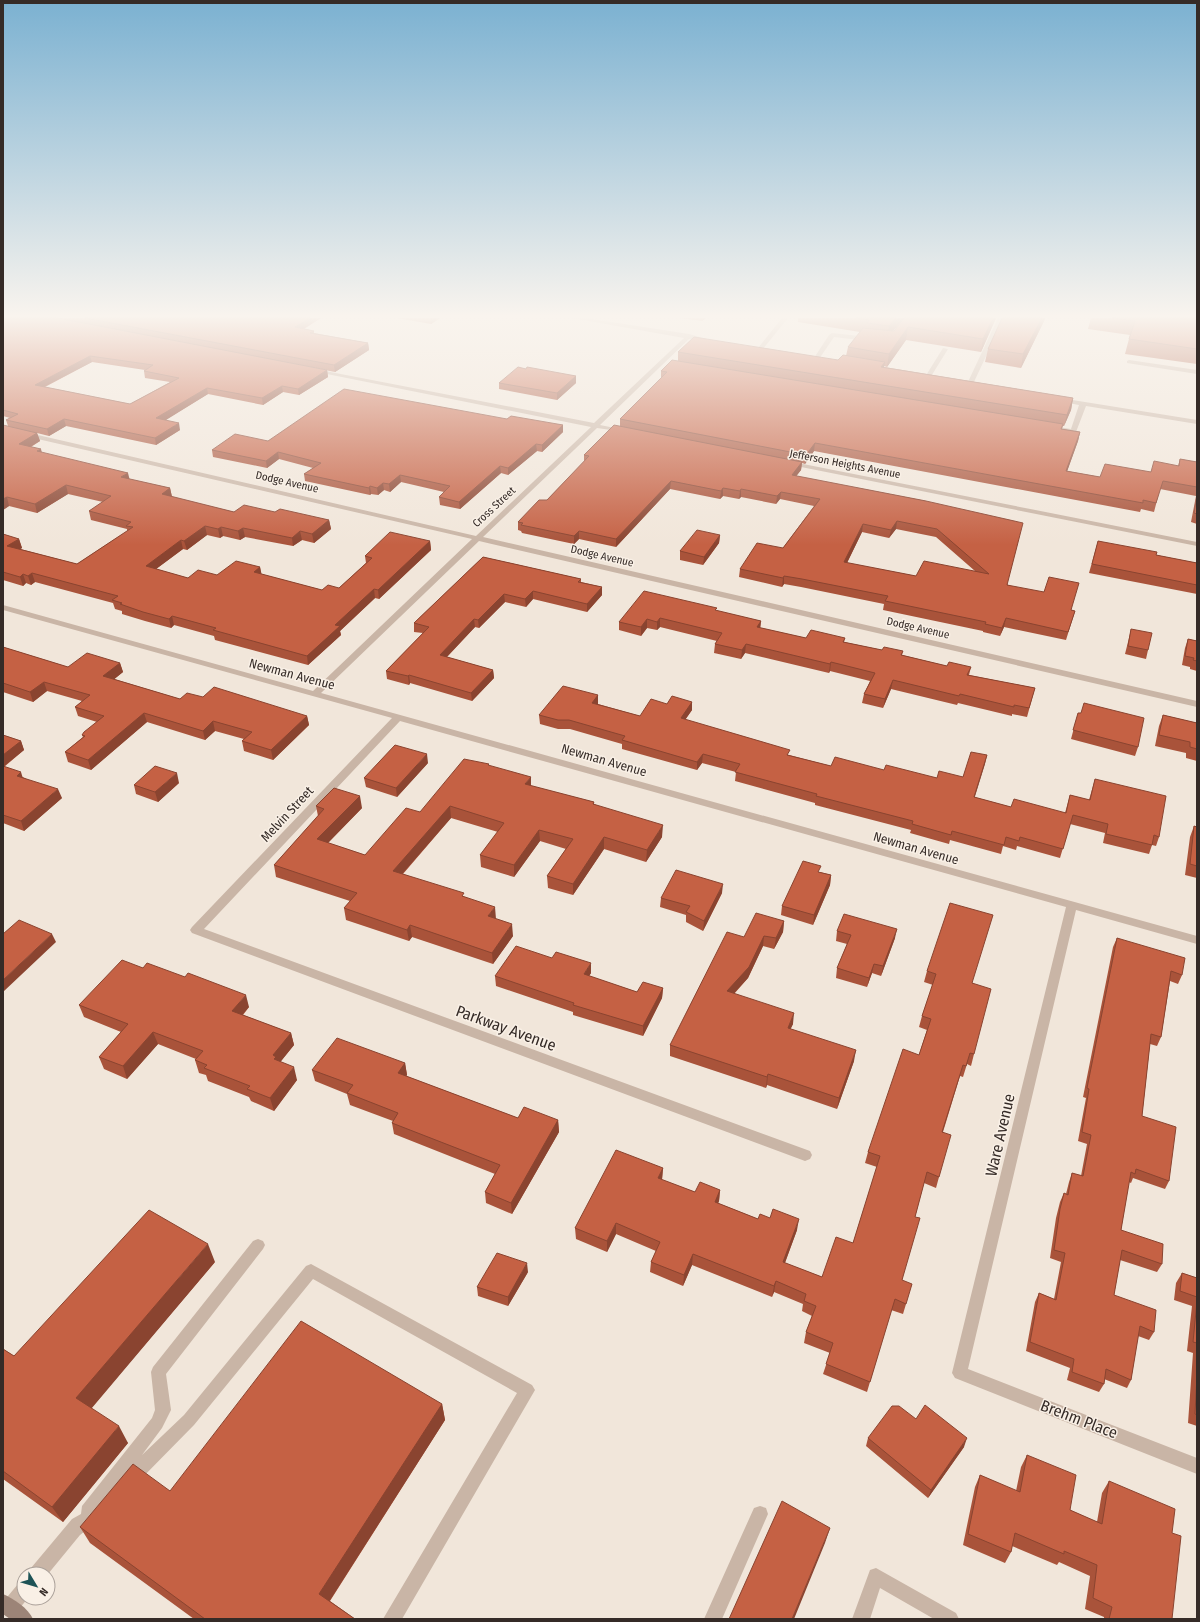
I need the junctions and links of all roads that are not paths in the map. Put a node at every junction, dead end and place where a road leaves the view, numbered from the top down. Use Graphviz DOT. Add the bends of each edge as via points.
graph roads {
  1 [pos="433,394"];
  2 [pos="632,394"];
  3 [pos="1053,399"];
  4 [pos="1083,404"];
  5 [pos="1197,422"];
  6 [pos="597,426"];
  7 [pos="1043,426"];
  8 [pos="3,429"];
  9 [pos="628,432"];
  10 [pos="783,462"];
  11 [pos="476,538"];
  12 [pos="1197,544"];
  13 [pos="3,607"];
  14 [pos="315,694"];
  15 [pos="1197,704"];
  16 [pos="399,716"];
  17 [pos="1072,905"];
  18 [pos="196,930"];
  19 [pos="1197,940"];
  20 [pos="805,1155"];
  21 [pos="258,1245"];
  22 [pos="960,1373"];
  23 [pos="1197,1466"];
  24 [pos="760,1514"];
  25 [pos="75,1529"];
  26 [pos="44,1566"];
  27 [pos="16,1597"];
  28 [pos="6,1606"];
  29 [pos="24,1619"];
  30 [pos="392,1619"];
  31 [pos="713,1619"];
  32 [pos="861,1619"];
  33 [pos="950,1619"];
  1 -- 6 [label="street"];
  2 -- 6 [label="street, Cross Street"];
  3 -- 4 [label="street"];
  4 -- 5 [label="street"];
  4 -- 7 [label="street" via="1074,431"];
  6 -- 9 [label="street"];
  6 -- 11 [label="street, Cross Street"];
  8 -- 11 [label="street, Dodge Avenue"];
  10 -- 12 [label="street, Jefferson Heights Avenue"];
  11 -- 14 [label="street, Cross Street"];
  11 -- 15 [label="street, Dodge Avenue"];
  13 -- 14 [label="street, Newman Avenue"];
  14 -- 16 [label="street, Newman Avenue"];
  16 -- 17 [label="street, Newman Avenue"];
  16 -- 18 [label="street, Melvin Street"];
  17 -- 19 [label="street, Newman Avenue"];
  17 -- 22 [label="street, Ware Avenue"];
  18 -- 20 [label="street, Parkway Avenue"];
  21 -- 25 [label="street" via="158,1372 163,1410 157,1423"];
  22 -- 23 [label="street, Brehm Place"];
  24 -- 31 [label="street"];
  25 -- 26 [label="street"];
  25 -- 30 [label="street" via="118,1492 189,1420 311,1271 527,1390"];
  27 -- 28 [label="street"];
  28 -- 29 [label="main road"];
  32 -- 33 [label="street" via="876,1576"];
}
